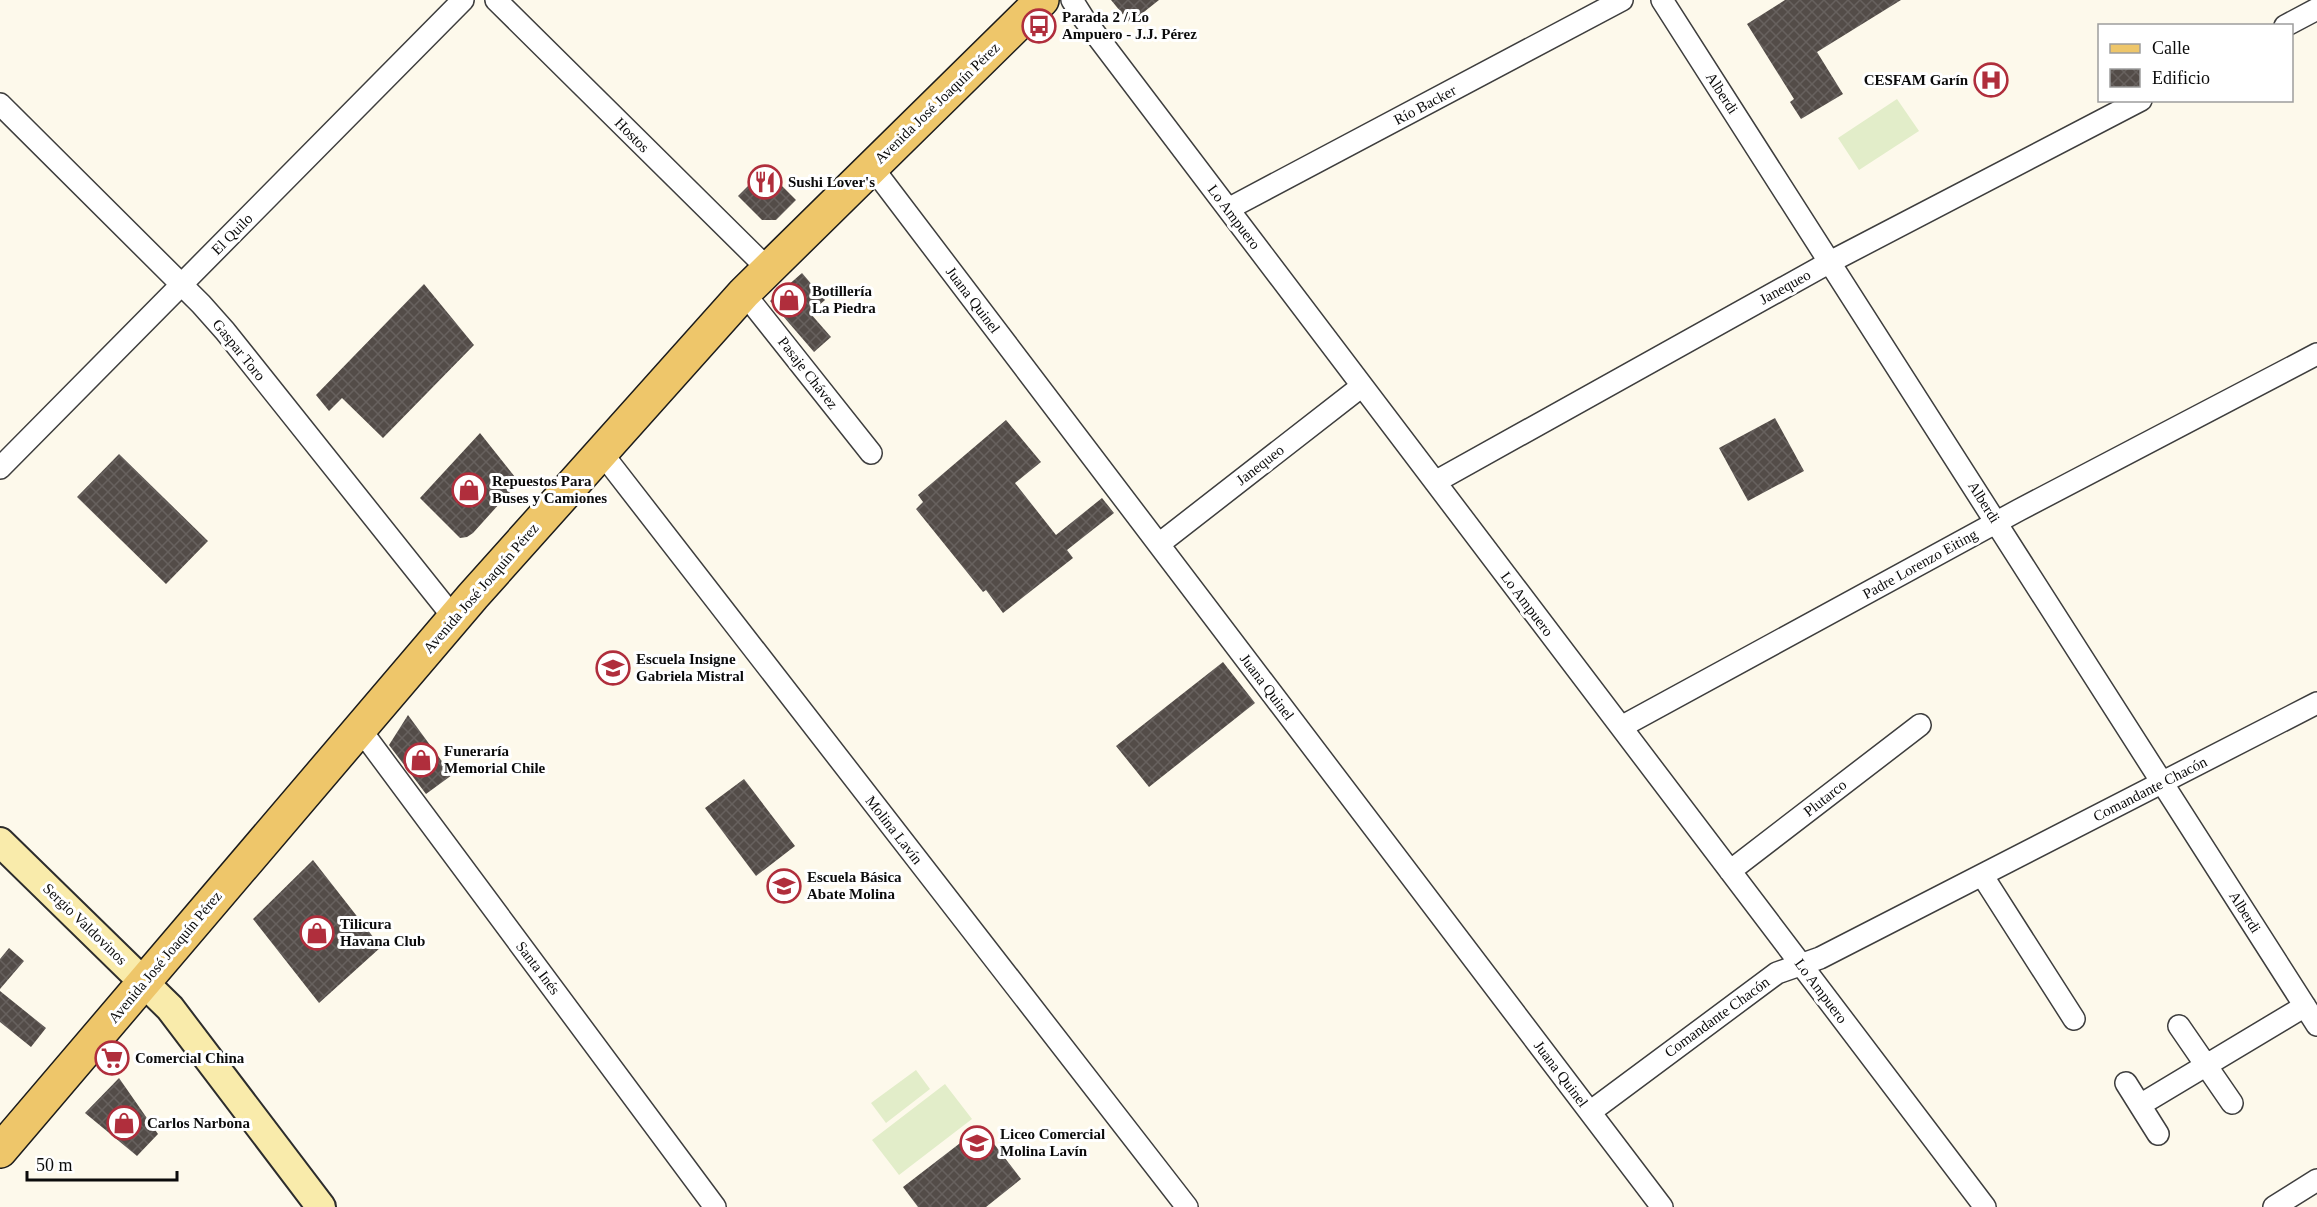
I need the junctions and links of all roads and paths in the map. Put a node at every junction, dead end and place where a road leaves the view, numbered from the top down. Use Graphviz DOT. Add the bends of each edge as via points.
graph roads {
  1 [pos="463,0"];
  2 [pos="496,0"];
  3 [pos="1042,0"];
  4 [pos="1072,0"];
  5 [pos="1622,0"];
  6 [pos="1662,0"];
  7 [pos="2317,9"];
  8 [pos="2288,24"];
  9 [pos="2137,102"];
  10 [pos="0,104"];
  11 [pos="872,167"];
  12 [pos="1228,209"];
  13 [pos="1830,262"];
  14 [pos="768,269"];
  15 [pos="181,285"];
  16 [pos="744,293"];
  17 [pos="2317,354"];
  18 [pos="1362,386"];
  19 [pos="601,452"];
  20 [pos="871,453"];
  21 [pos="0,468"];
  22 [pos="1435,482"];
  23 [pos="1997,522"];
  24 [pos="1159,544"];
  25 [pos="454,618"];
  26 [pos="2317,703"];
  27 [pos="1920,725"];
  28 [pos="1621,727"];
  29 [pos="360,729"];
  30 [pos="2163,782"];
  31 [pos="0,842"];
  32 [pos="1730,871"];
  33 [pos="1982,874"];
  34 [pos="1801,964"];
  35 [pos="144,982"];
  36 [pos="2305,1006"];
  37 [pos="2074,1019"];
  38 [pos="2317,1025"];
  39 [pos="2179,1026"];
  40 [pos="2206,1065"];
  41 [pos="2126,1083"];
  42 [pos="2232,1103"];
  43 [pos="2140,1105"];
  44 [pos="1590,1112"];
  45 [pos="2158,1134"];
  46 [pos="0,1151"];
  47 [pos="2317,1180"];
  48 [pos="321,1207"];
  49 [pos="716,1207"];
  50 [pos="1186,1207"];
  51 [pos="1662,1207"];
  52 [pos="1984,1207"];
  53 [pos="2274,1207"];
  1 -- 15 [label="street, El Quilo"];
  2 -- 14 [label="street, Hostos"];
  3 -- 11 [label="main road, Avenida José Joaquín Pérez"];
  4 -- 12 [label="street, Lo Ampuero"];
  5 -- 12 [label="street, Río Backer"];
  6 -- 13 [label="street, Alberdi"];
  7 -- 8 [label="street"];
  9 -- 13 [label="street, Janequeo"];
  10 -- 15 [label="street, Gaspar Toro"];
  11 -- 14 [label="main road, Avenida José Joaquín Pérez"];
  11 -- 24 [label="street, Juana Quinel"];
  12 -- 18 [label="street, Lo Ampuero"];
  13 -- 22 [label="street, Janequeo"];
  13 -- 23 [label="street, Alberdi"];
  14 -- 16 [label="main road, Avenida José Joaquín Pérez"];
  15 -- 21 [label="street, El Quilo"];
  15 -- 25 [label="street, Gaspar Toro" via="225,331"];
  16 -- 19 [label="main road, Avenida José Joaquín Pérez"];
  16 -- 20 [label="street, Pasaje Chávez"];
  17 -- 23 [label="street, Padre Lorenzo Eiting"];
  18 -- 22 [label="street, Lo Ampuero"];
  18 -- 24 [label="street, Janequeo"];
  19 -- 25 [label="main road, Avenida José Joaquín Pérez"];
  19 -- 50 [label="street, Molina Lavín"];
  22 -- 28 [label="street, Lo Ampuero"];
  23 -- 28 [label="street, Padre Lorenzo Eiting"];
  23 -- 30 [label="street, Alberdi"];
  24 -- 44 [label="street, Juana Quinel"];
  25 -- 29 [label="main road, Avenida José Joaquín Pérez"];
  26 -- 30 [label="street, Comandante Chacón"];
  27 -- 32 [label="street, Plutarco"];
  28 -- 32 [label="street, Lo Ampuero"];
  29 -- 35 [label="main road, Avenida José Joaquín Pérez"];
  29 -- 49 [label="street, Santa Inés"];
  30 -- 33 [label="street, Comandante Chacón"];
  30 -- 36 [label="street, Alberdi"];
  31 -- 35 [label="main road, Sergio Valdovinos"];
  32 -- 34 [label="street, Lo Ampuero"];
  33 -- 34 [label="street, Comandante Chacón" via="1820,958"];
  33 -- 37 [label="street"];
  34 -- 44 [label="street, Comandante Chacón" via="1777,973"];
  34 -- 52 [label="street, Lo Ampuero"];
  35 -- 46 [label="main road, Avenida José Joaquín Pérez"];
  35 -- 48 [label="main road, Sergio Valdovinos" via="198,1042"];
  36 -- 38 [label="street, Alberdi"];
  36 -- 40 [label="street"];
  39 -- 40 [label="street"];
  40 -- 42 [label="street"];
  40 -- 43 [label="street"];
  41 -- 43 [label="street"];
  43 -- 45 [label="street"];
  44 -- 51 [label="street, Juana Quinel"];
  47 -- 53 [label="street"];
}
